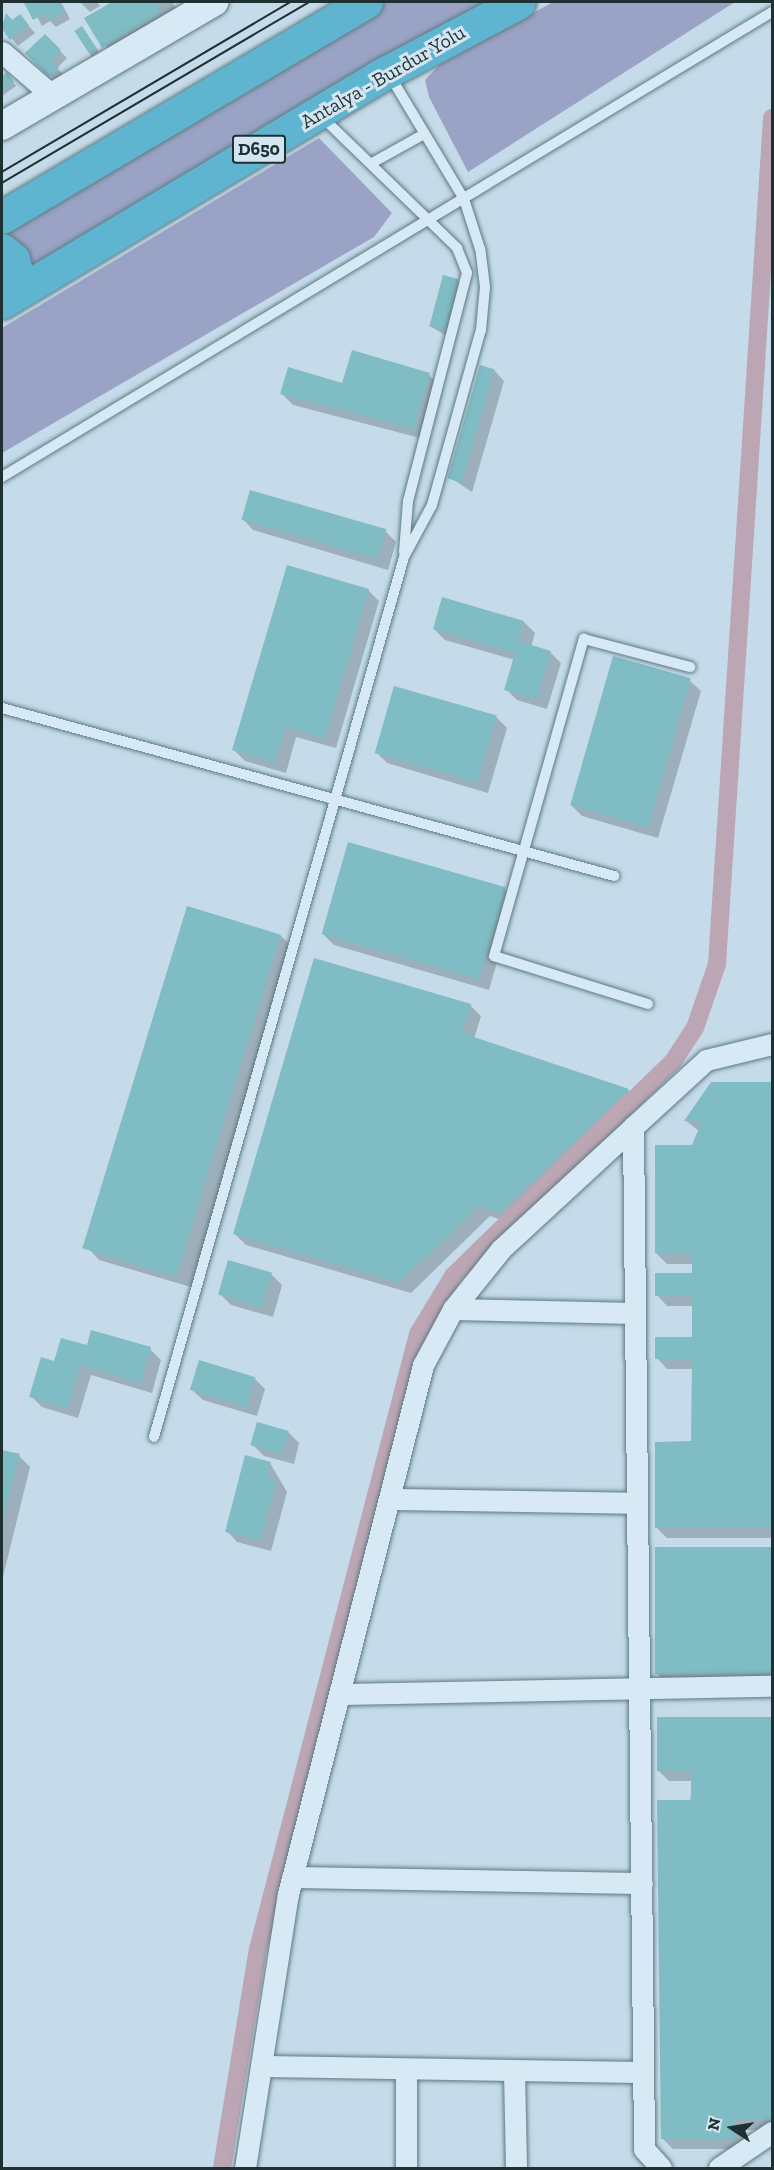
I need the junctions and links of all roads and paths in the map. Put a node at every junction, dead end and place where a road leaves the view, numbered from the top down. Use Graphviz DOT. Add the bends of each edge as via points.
graph roads {
  1 [pos="214,2"];
  2 [pos="366,2"];
  3 [pos="519,2"];
  4 [pos="772,12"];
  5 [pos="2,52"];
  6 [pos="387,72"];
  7 [pos="53,96"];
  8 [pos="319,114"];
  9 [pos="2,126"];
  10 [pos="424,134"];
  11 [pos="372,163"];
  12 [pos="464,199"];
  13 [pos="2,217"];
  14 [pos="425,221"];
  15 [pos="2,250"];
  16 [pos="483,275"];
  17 [pos="466,277"];
  18 [pos="2,301"];
  19 [pos="2,477"];
  20 [pos="404,557"];
  21 [pos="690,667"];
  22 [pos="2,708"];
  23 [pos="336,798"];
  24 [pos="524,851"];
  25 [pos="614,876"];
  26 [pos="648,1004"];
  27 [pos="772,1044"];
  28 [pos="633,1127"];
  29 [pos="453,1310"];
  30 [pos="635,1313"];
  31 [pos="154,1437"];
  32 [pos="391,1499"];
  33 [pos="638,1503"];
  34 [pos="772,1686"];
  35 [pos="639,1689"];
  36 [pos="340,1694"];
  37 [pos="292,1877"];
  38 [pos="642,1883"];
  39 [pos="261,2066"];
  40 [pos="406,2070"];
  41 [pos="514,2071"];
  42 [pos="644,2072"];
  43 [pos="772,2132"];
  44 [pos="245,2169"];
  45 [pos="406,2169"];
  46 [pos="516,2169"];
  47 [pos="661,2169"];
  48 [pos="719,2169"];
  1 -- 7 [label="street"];
  2 -- 13 [label="highway"];
  3 -- 6 [label="highway, Antalya - Burdur Yolu / D650"];
  4 -- 12 [label="lane"];
  5 -- 7 [label="street"];
  6 -- 8 [label="highway, Antalya - Burdur Yolu / D650"];
  6 -- 10 [label="lane"];
  7 -- 9 [label="street"];
  8 -- 11 [label="lane"];
  8 -- 18 [label="highway, Antalya - Burdur Yolu / D650"];
  10 -- 11 [label="lane"];
  10 -- 12 [label="lane"];
  11 -- 14 [label="lane"];
  12 -- 14 [label="lane"];
  12 -- 16 [label="lane"];
  14 -- 17 [label="lane" via="457,248"];
  14 -- 19 [label="lane"];
  15 -- 18 [label="highway" via="13,259 16,271"];
  16 -- 17 [label="lane"];
  16 -- 20 [label="lane" via="478,341 432,505"];
  17 -- 20 [label="lane" via="408,501"];
  20 -- 23 [label="lane"];
  21 -- 24 [label="lane" via="584,639"];
  22 -- 23 [label="lane"];
  23 -- 24 [label="lane"];
  23 -- 31 [label="lane"];
  24 -- 25 [label="lane"];
  24 -- 26 [label="lane" via="494,956"];
  27 -- 28 [label="street" via="706,1060"];
  28 -- 29 [label="street" via="501,1249"];
  28 -- 30 [label="street"];
  29 -- 30 [label="street"];
  29 -- 32 [label="street" via="423,1365"];
  30 -- 33 [label="street"];
  32 -- 33 [label="street"];
  32 -- 36 [label="street"];
  33 -- 35 [label="street"];
  34 -- 35 [label="street"];
  35 -- 36 [label="street"];
  35 -- 38 [label="street"];
  36 -- 37 [label="street"];
  37 -- 38 [label="street"];
  37 -- 39 [label="street"];
  38 -- 42 [label="street"];
  39 -- 40 [label="street"];
  39 -- 44 [label="street"];
  40 -- 41 [label="street"];
  40 -- 45 [label="street"];
  41 -- 42 [label="street"];
  41 -- 46 [label="street"];
  42 -- 47 [label="street" via="644,2149"];
  43 -- 48 [label="street"];
}
